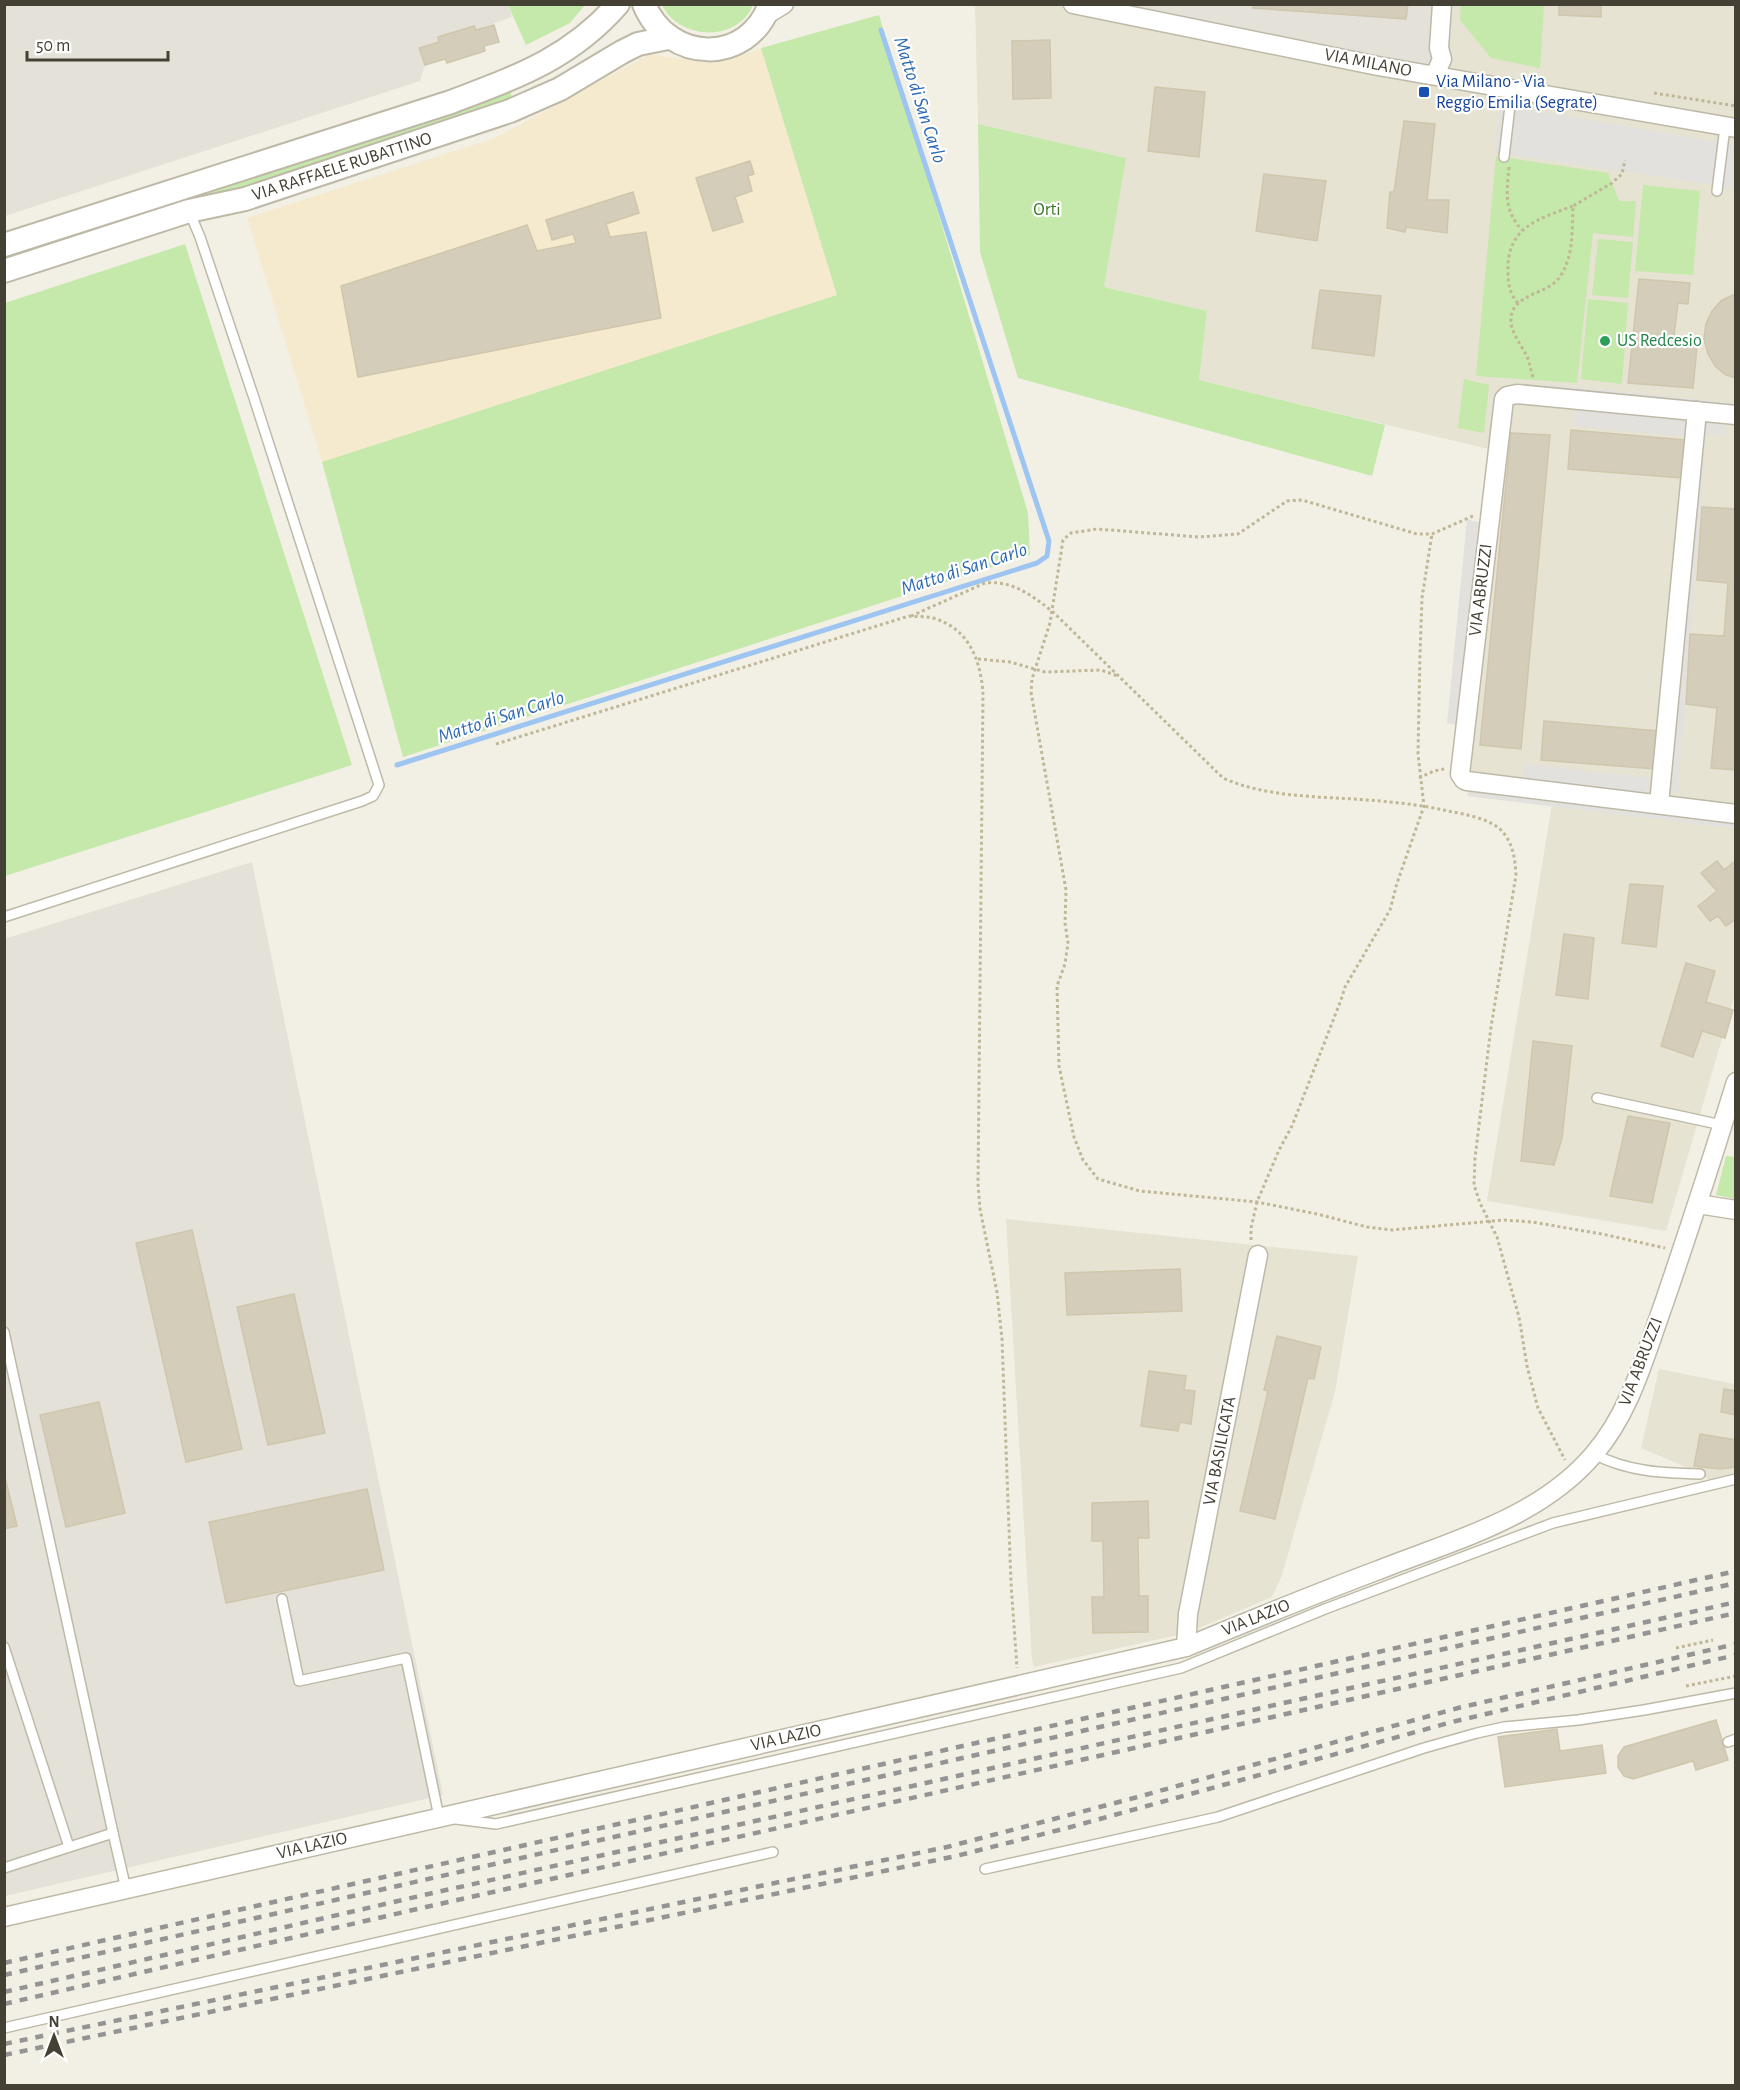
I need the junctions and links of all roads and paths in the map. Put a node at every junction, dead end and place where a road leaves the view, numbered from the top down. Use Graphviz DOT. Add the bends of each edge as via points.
graph roads {
  1 [pos="618,4"];
  2 [pos="644,4"];
  3 [pos="1074,4"];
  4 [pos="1442,4"];
  5 [pos="773,8"];
  6 [pos="668,38"];
  7 [pos="1435,75"];
  8 [pos="1512,89"];
  9 [pos="1730,128"];
  10 [pos="1506,142"];
  11 [pos="1504,157"];
  12 [pos="1625,160"];
  13 [pos="1717,191"];
  14 [pos="1573,206"];
  15 [pos="189,212"];
  16 [pos="1522,230"];
  17 [pos="4,245"];
  18 [pos="4,271"];
  19 [pos="1518,303"];
  20 [pos="1539,396"];
  21 [pos="1697,411"];
  22 [pos="1736,415"];
  23 [pos="1491,507"];
  24 [pos="1432,534"];
  25 [pos="1052,611"];
  26 [pos="909,616"];
  27 [pos="978,659"];
  28 [pos="1035,669"];
  29 [pos="1119,677"];
  30 [pos="496,744"];
  31 [pos="1460,769"];
  32 [pos="1419,778"];
  33 [pos="1659,804"];
  34 [pos="1424,806"];
  35 [pos="1736,814"];
  36 [pos="4,917"];
  37 [pos="1736,1082"];
  38 [pos="1597,1098"];
  39 [pos="1722,1125"];
  40 [pos="1257,1202"];
  41 [pos="1698,1204"];
  42 [pos="1736,1210"];
  43 [pos="1489,1221"];
  44 [pos="1681,1252"];
  45 [pos="1258,1255"];
  46 [pos="4,1332"];
  47 [pos="1594,1454"];
  48 [pos="1574,1474"];
  49 [pos="1700,1474"];
  50 [pos="1736,1479"];
  51 [pos="1546,1496"];
  52 [pos="282,1599"];
  53 [pos="1713,1640"];
  54 [pos="4,1647"];
  55 [pos="1186,1647"];
  56 [pos="1676,1648"];
  57 [pos="1736,1676"];
  58 [pos="1018,1685"];
  59 [pos="1686,1686"];
  60 [pos="1736,1693"];
  61 [pos="439,1817"];
  62 [pos="113,1833"];
  63 [pos="69,1847"];
  64 [pos="773,1852"];
  65 [pos="4,1868"];
  66 [pos="985,1869"];
  67 [pos="126,1889"];
  68 [pos="4,1917"];
  69 [pos="4,2028"];
  1 -- 17 [label="street, VIA RAFFAELE RUBATTINO" via="574,45 514,78 451,102"];
  2 -- 6 [label="street"];
  3 -- 7 [label="street, VIA MILANO"];
  4 -- 7 [label="street" via="1438,48 1442,59"];
  5 -- 6 [label="street" via="756,30 736,44 716,49 689,47"];
  6 -- 15 [label="street, VIA RAFFAELE RUBATTINO" via="638,44 560,89 510,111 245,199"];
  7 -- 8 [label="street, VIA MILANO"];
  8 -- 9 [label="street, VIA MILANO"];
  8 -- 10 [label="lane"];
  9 -- 13 [label="lane"];
  10 -- 11 [label="lane"];
  10 -- 16 [label="path" via="1510,158 1507,202 1514,222"];
  12 -- 14 [label="path" via="1622,174 1612,183"];
  14 -- 16 [label="path" via="1537,219"];
  14 -- 19 [label="path" via="1571,248 1564,270 1552,285"];
  15 -- 18 [label="street, VIA RAFFAELE RUBATTINO"];
  15 -- 36 [label="lane" via="258,410 379,785 373,796 362,801"];
  16 -- 19 [label="path" via="1508,265 1509,288"];
  19 -- 20 [label="path" via="1510,318"];
  20 -- 21 [label="street, VIA ABRUZZI"];
  20 -- 23 [label="street, VIA ABRUZZI" via="1510,394 1504,399"];
  21 -- 22 [label="street, VIA ABRUZZI"];
  21 -- 33 [label="street"];
  23 -- 24 [label="path"];
  23 -- 31 [label="street, VIA ABRUZZI"];
  24 -- 25 [label="path" via="1417,534 1302,500 1287,501 1238,534 1199,537 1080,531 1063,540"];
  24 -- 32 [label="path" via="1422,598"];
  25 -- 26 [label="path" via="1010,584 996,582 961,592"];
  25 -- 28 [label="path"];
  25 -- 29 [label="path"];
  26 -- 27 [label="path" via="932,617 948,625 966,640"];
  26 -- 30 [label="path"];
  27 -- 28 [label="path"];
  27 -- 58 [label="path" via="983,694 978,1185 1002,1339"];
  28 -- 29 [label="path" via="1101,670"];
  28 -- 40 [label="path" via="1032,705 1066,890 1068,943 1058,986 1059,1066 1074,1137 1083,1160 1098,1179 1140,1191"];
  29 -- 34 [label="path" via="1223,778 1243,788 1283,795"];
  31 -- 32 [label="path" via="1434,771"];
  31 -- 33 [label="street" via="1461,777 1467,781"];
  32 -- 34 [label="path"];
  33 -- 35 [label="street"];
  34 -- 40 [label="path" via="1390,910 1345,987 1292,1126"];
  34 -- 43 [label="path" via="1468,815 1498,828 1509,840 1515,859 1516,875 1474,1158 1474,1185"];
  37 -- 39 [label="street, VIA ABRUZZI"];
  38 -- 39 [label="lane"];
  39 -- 41 [label="street, VIA ABRUZZI"];
  40 -- 43 [label="path" via="1392,1230"];
  40 -- 45 [label="path" via="1251,1240"];
  41 -- 42 [label="street"];
  41 -- 44 [label="street, VIA ABRUZZI"];
  43 -- 44 [label="path" via="1532,1222"];
  43 -- 48 [label="path" via="1516,1306 1538,1408"];
  44 -- 47 [label="street, VIA ABRUZZI" via="1631,1396"];
  45 -- 55 [label="street, VIA BASILICATA" via="1188,1614"];
  46 -- 62 [label="lane"];
  47 -- 48 [label="street, VIA ABRUZZI"];
  47 -- 49 [label="lane" via="1630,1469"];
  48 -- 51 [label="street, VIA ABRUZZI"];
  50 -- 61 [label="lane" via="1553,1522 1181,1668 496,1824"];
  51 -- 55 [label="street, VIA LAZIO" via="1504,1520"];
  52 -- 61 [label="lane" via="299,1680 406,1658"];
  53 -- 56 [label="path"];
  54 -- 63 [label="lane"];
  55 -- 58 [label="street, VIA LAZIO"];
  57 -- 59 [label="path"];
  58 -- 61 [label="street, VIA LAZIO"];
  60 -- 66 [label="lane" via="1477,1733 1218,1817"];
  61 -- 67 [label="street, VIA LAZIO"];
  62 -- 63 [label="lane"];
  62 -- 67 [label="lane"];
  63 -- 65 [label="lane"];
  64 -- 69 [label="lane"];
  67 -- 68 [label="street, VIA LAZIO"];
}
